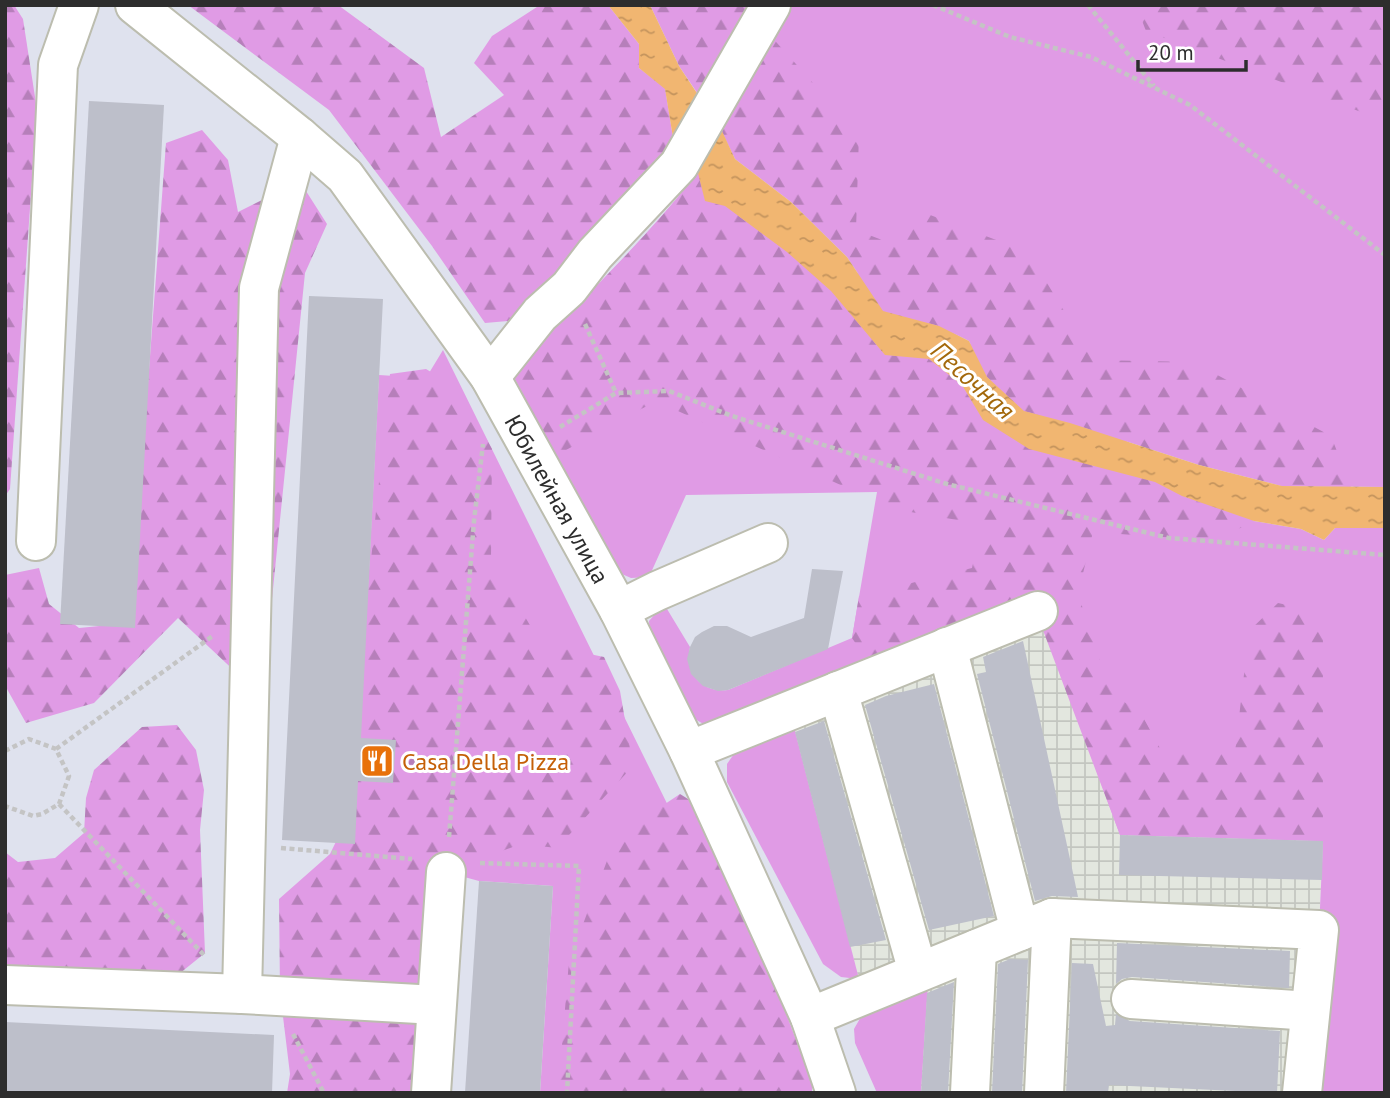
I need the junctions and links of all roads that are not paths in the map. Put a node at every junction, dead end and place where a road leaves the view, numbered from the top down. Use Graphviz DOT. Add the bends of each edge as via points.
graph roads {
  1 [pos="79,5"];
  2 [pos="135,5"];
  3 [pos="771,5"];
  4 [pos="300,137"];
  5 [pos="490,377"];
  6 [pos="36,541"];
  7 [pos="768,543"];
  8 [pos="619,610"];
  9 [pos="1038,611"];
  10 [pos="947,647"];
  11 [pos="838,691"];
  12 [pos="689,751"];
  13 [pos="446,872"];
  14 [pos="1036,925"];
  15 [pos="977,948"];
  16 [pos="918,972"];
  17 [pos="5,985"];
  18 [pos="257,995"];
  19 [pos="1131,999"];
  20 [pos="436,1005"];
  21 [pos="1310,1011"];
  22 [pos="810,1017"];
  23 [pos="431,1093"];
  24 [pos="836,1093"];
  25 [pos="971,1093"];
  26 [pos="1045,1093"];
  27 [pos="1302,1093"];
  1 -- 6 [label="street" via="58,65"];
  2 -- 4 [label="street, Юбилейная улица"];
  3 -- 5 [label="street" via="679,165 540,314"];
  4 -- 5 [label="street, Юбилейная улица" via="345,176"];
  4 -- 18 [label="street" via="259,288 251,608"];
  5 -- 8 [label="street, Юбилейная улица"];
  7 -- 8 [label="street"];
  8 -- 12 [label="street, Юбилейная улица"];
  9 -- 10 [label="street"];
  10 -- 11 [label="street"];
  10 -- 14 [label="street"];
  11 -- 12 [label="street"];
  11 -- 16 [label="street"];
  12 -- 22 [label="street, Юбилейная улица"];
  13 -- 20 [label="street"];
  14 -- 15 [label="street"];
  14 -- 21 [label="street" via="1319,930"];
  14 -- 26 [label="street"];
  15 -- 16 [label="street"];
  15 -- 25 [label="street"];
  16 -- 22 [label="street"];
  17 -- 18 [label="street"];
  18 -- 20 [label="street"];
  19 -- 21 [label="street"];
  20 -- 23 [label="street"];
  21 -- 27 [label="street"];
  22 -- 24 [label="street, Юбилейная улица"];
}
